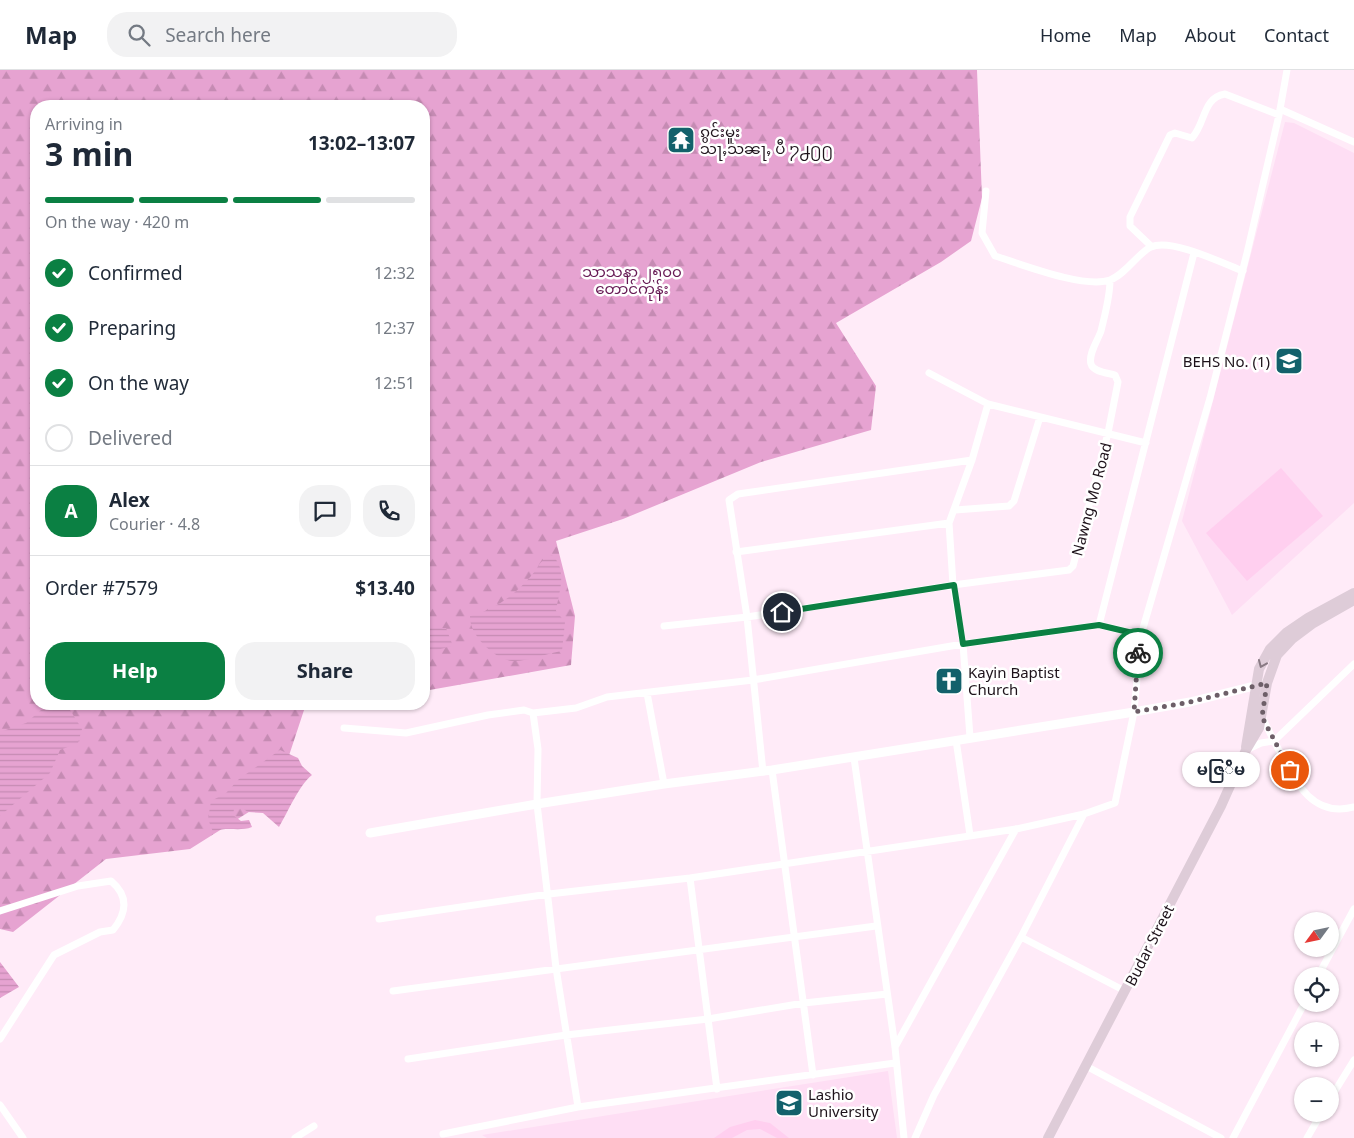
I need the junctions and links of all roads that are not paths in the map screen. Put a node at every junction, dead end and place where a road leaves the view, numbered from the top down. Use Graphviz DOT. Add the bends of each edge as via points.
graph roads {
  1 [pos="1287,70"];
  2 [pos="1280,112"];
  3 [pos="1354,142"];
  4 [pos="986,192"];
  5 [pos="1151,246"];
  6 [pos="1194,253"];
  7 [pos="1243,271"];
  8 [pos="1110,280"];
  9 [pos="929,373"];
  10 [pos="988,404"];
  11 [pos="1040,417"];
  12 [pos="1108,433"];
  13 [pos="1146,443"];
  14 [pos="972,460"];
  15 [pos="955,510"];
  16 [pos="949,523"];
  17 [pos="736,552"];
  18 [pos="954,585"];
  19 [pos="1354,593"];
  20 [pos="1354,600"];
  21 [pos="747,617"];
  22 [pos="1099,625"];
  23 [pos="664,626"];
  24 [pos="1141,635"];
  25 [pos="963,644"];
  26 [pos="1354,664"];
  27 [pos="753,680"];
  28 [pos="1262,684"];
  29 [pos="647,693"];
  30 [pos="1134,712"];
  31 [pos="533,714"];
  32 [pos="1262,717"];
  33 [pos="344,728"];
  34 [pos="970,737"];
  35 [pos="956,740"];
  36 [pos="1274,741"];
  37 [pos="1246,750"];
  38 [pos="854,758"];
  39 [pos="768,771"];
  40 [pos="664,784"];
  41 [pos="537,804"];
  42 [pos="1354,807"];
  43 [pos="1084,814"];
  44 [pos="1016,829"];
  45 [pos="370,833"];
  46 [pos="970,835"];
  47 [pos="867,852"];
  48 [pos="784,863"];
  49 [pos="690,878"];
  50 [pos="549,894"];
  51 [pos="1354,909"];
  52 [pos="0,911"];
  53 [pos="379,919"];
  54 [pos="876,926"];
  55 [pos="794,936"];
  56 [pos="1021,936"];
  57 [pos="698,951"];
  58 [pos="1323,967"];
  59 [pos="556,968"];
  60 [pos="393,991"];
  61 [pos="1125,991"];
  62 [pos="888,994"];
  63 [pos="804,1003"];
  64 [pos="1300,1012"];
  65 [pos="708,1019"];
  66 [pos="566,1034"];
  67 [pos="0,1039"];
  68 [pos="895,1047"];
  69 [pos="408,1059"];
  70 [pos="1354,1060"];
  71 [pos="895,1063"];
  72 [pos="1086,1066"];
  73 [pos="813,1075"];
  74 [pos="1339,1084"];
  75 [pos="717,1088"];
  76 [pos="0,1106"];
  77 [pos="578,1107"];
  78 [pos="1316,1122"];
  79 [pos="314,1126"];
  80 [pos="443,1134"];
  81 [pos="23,1138"];
  82 [pos="295,1138"];
  83 [pos="904,1138"];
  84 [pos="915,1138"];
  85 [pos="1048,1138"];
  86 [pos="1221,1138"];
  87 [pos="1233,1138"];
  88 [pos="1307,1138"];
  1 -- 2 [label="street"];
  2 -- 3 [label="street"];
  2 -- 5 [label="street" via="1225,94 1210,101 1192,138 1175,133 1170,135 1130,218 1130,226"];
  2 -- 7 [label="street"];
  4 -- 8 [label="street" via="982,233 994,256 1090,282"];
  5 -- 6 [label="street" via="1173,245"];
  5 -- 8 [label="street"];
  6 -- 7 [label="street"];
  6 -- 13 [label="street"];
  7 -- 24 [label="street"];
  8 -- 12 [label="street, Nawng Mo Road" via="1100,333 1090,359 1094,369 1117,378"];
  9 -- 10 [label="street"];
  10 -- 11 [label="street"];
  10 -- 14 [label="street"];
  11 -- 12 [label="street"];
  11 -- 15 [label="street" via="1014,501 1009,506"];
  12 -- 13 [label="street"];
  12 -- 18 [label="street, Nawng Mo Road" via="1073,566 1064,571"];
  13 -- 22 [label="street"];
  14 -- 15 [label="street"];
  14 -- 17 [label="street" via="733,496 729,507"];
  15 -- 16 [label="street"];
  16 -- 17 [label="street"];
  16 -- 18 [label="street"];
  17 -- 21 [label="street"];
  18 -- 21 [label="street, Nawng Mo Road"];
  18 -- 25 [label="street"];
  19 -- 28 [label="main road, one-way" via="1286,632 1259,669"];
  20 -- 28 [label="main road" via="1292,639 1273,662"];
  21 -- 23 [label="street, Nawng Mo Road"];
  21 -- 27 [label="street"];
  22 -- 24 [label="street"];
  22 -- 25 [label="street"];
  24 -- 30 [label="street"];
  25 -- 27 [label="street"];
  25 -- 34 [label="street"];
  26 -- 36 [label="street"];
  27 -- 29 [label="street"];
  27 -- 39 [label="street"];
  28 -- 30 [label="street"];
  28 -- 32 [label="main road"];
  28 -- 37 [label="main road"];
  29 -- 31 [label="street" via="607,697 576,708"];
  29 -- 40 [label="street"];
  30 -- 34 [label="street"];
  30 -- 43 [label="street" via="1115,803"];
  31 -- 33 [label="street" via="524,710 488,714 406,733"];
  31 -- 41 [label="street" via="538,749"];
  32 -- 36 [label="street"];
  32 -- 37 [label="main road"];
  34 -- 35 [label="street"];
  35 -- 38 [label="street"];
  35 -- 46 [label="street"];
  36 -- 37 [label="street"];
  36 -- 42 [label="street" via="1298,785 1316,804 1342,810"];
  37 -- 61 [label="main road, Budar Street" via="1221,806"];
  38 -- 39 [label="street"];
  38 -- 47 [label="street"];
  39 -- 40 [label="street"];
  39 -- 48 [label="street"];
  40 -- 41 [label="street"];
  41 -- 45 [label="street"];
  41 -- 50 [label="street"];
  43 -- 44 [label="street"];
  43 -- 56 [label="street"];
  44 -- 46 [label="street"];
  44 -- 68 [label="street"];
  46 -- 47 [label="street"];
  47 -- 48 [label="street"];
  47 -- 54 [label="street"];
  48 -- 49 [label="street"];
  48 -- 55 [label="street"];
  49 -- 50 [label="street"];
  49 -- 57 [label="street"];
  50 -- 53 [label="street"];
  50 -- 59 [label="street"];
  51 -- 58 [label="street"];
  52 -- 67 [label="street" via="78,886 111,881 124,897 123,918 113,930 100,932 54,955"];
  54 -- 55 [label="street"];
  54 -- 62 [label="street"];
  55 -- 57 [label="street"];
  55 -- 63 [label="street"];
  56 -- 61 [label="street"];
  56 -- 84 [label="street" via="934,1095"];
  57 -- 59 [label="street"];
  57 -- 65 [label="street"];
  59 -- 60 [label="street"];
  59 -- 66 [label="street"];
  61 -- 72 [label="main road, Budar Street"];
  62 -- 63 [label="street"];
  62 -- 68 [label="street"];
  63 -- 65 [label="street"];
  63 -- 73 [label="street"];
  64 -- 87 [label="street"];
  65 -- 66 [label="street"];
  65 -- 75 [label="street"];
  66 -- 69 [label="street"];
  66 -- 77 [label="street"];
  68 -- 71 [label="street"];
  70 -- 74 [label="street"];
  71 -- 73 [label="street"];
  71 -- 83 [label="street"];
  72 -- 85 [label="main road, Budar Street"];
  72 -- 86 [label="street"];
  73 -- 75 [label="street"];
  75 -- 77 [label="street"];
  76 -- 81 [label="street"];
  77 -- 80 [label="street"];
  78 -- 88 [label="street"];
  79 -- 82 [label="street"];
}
